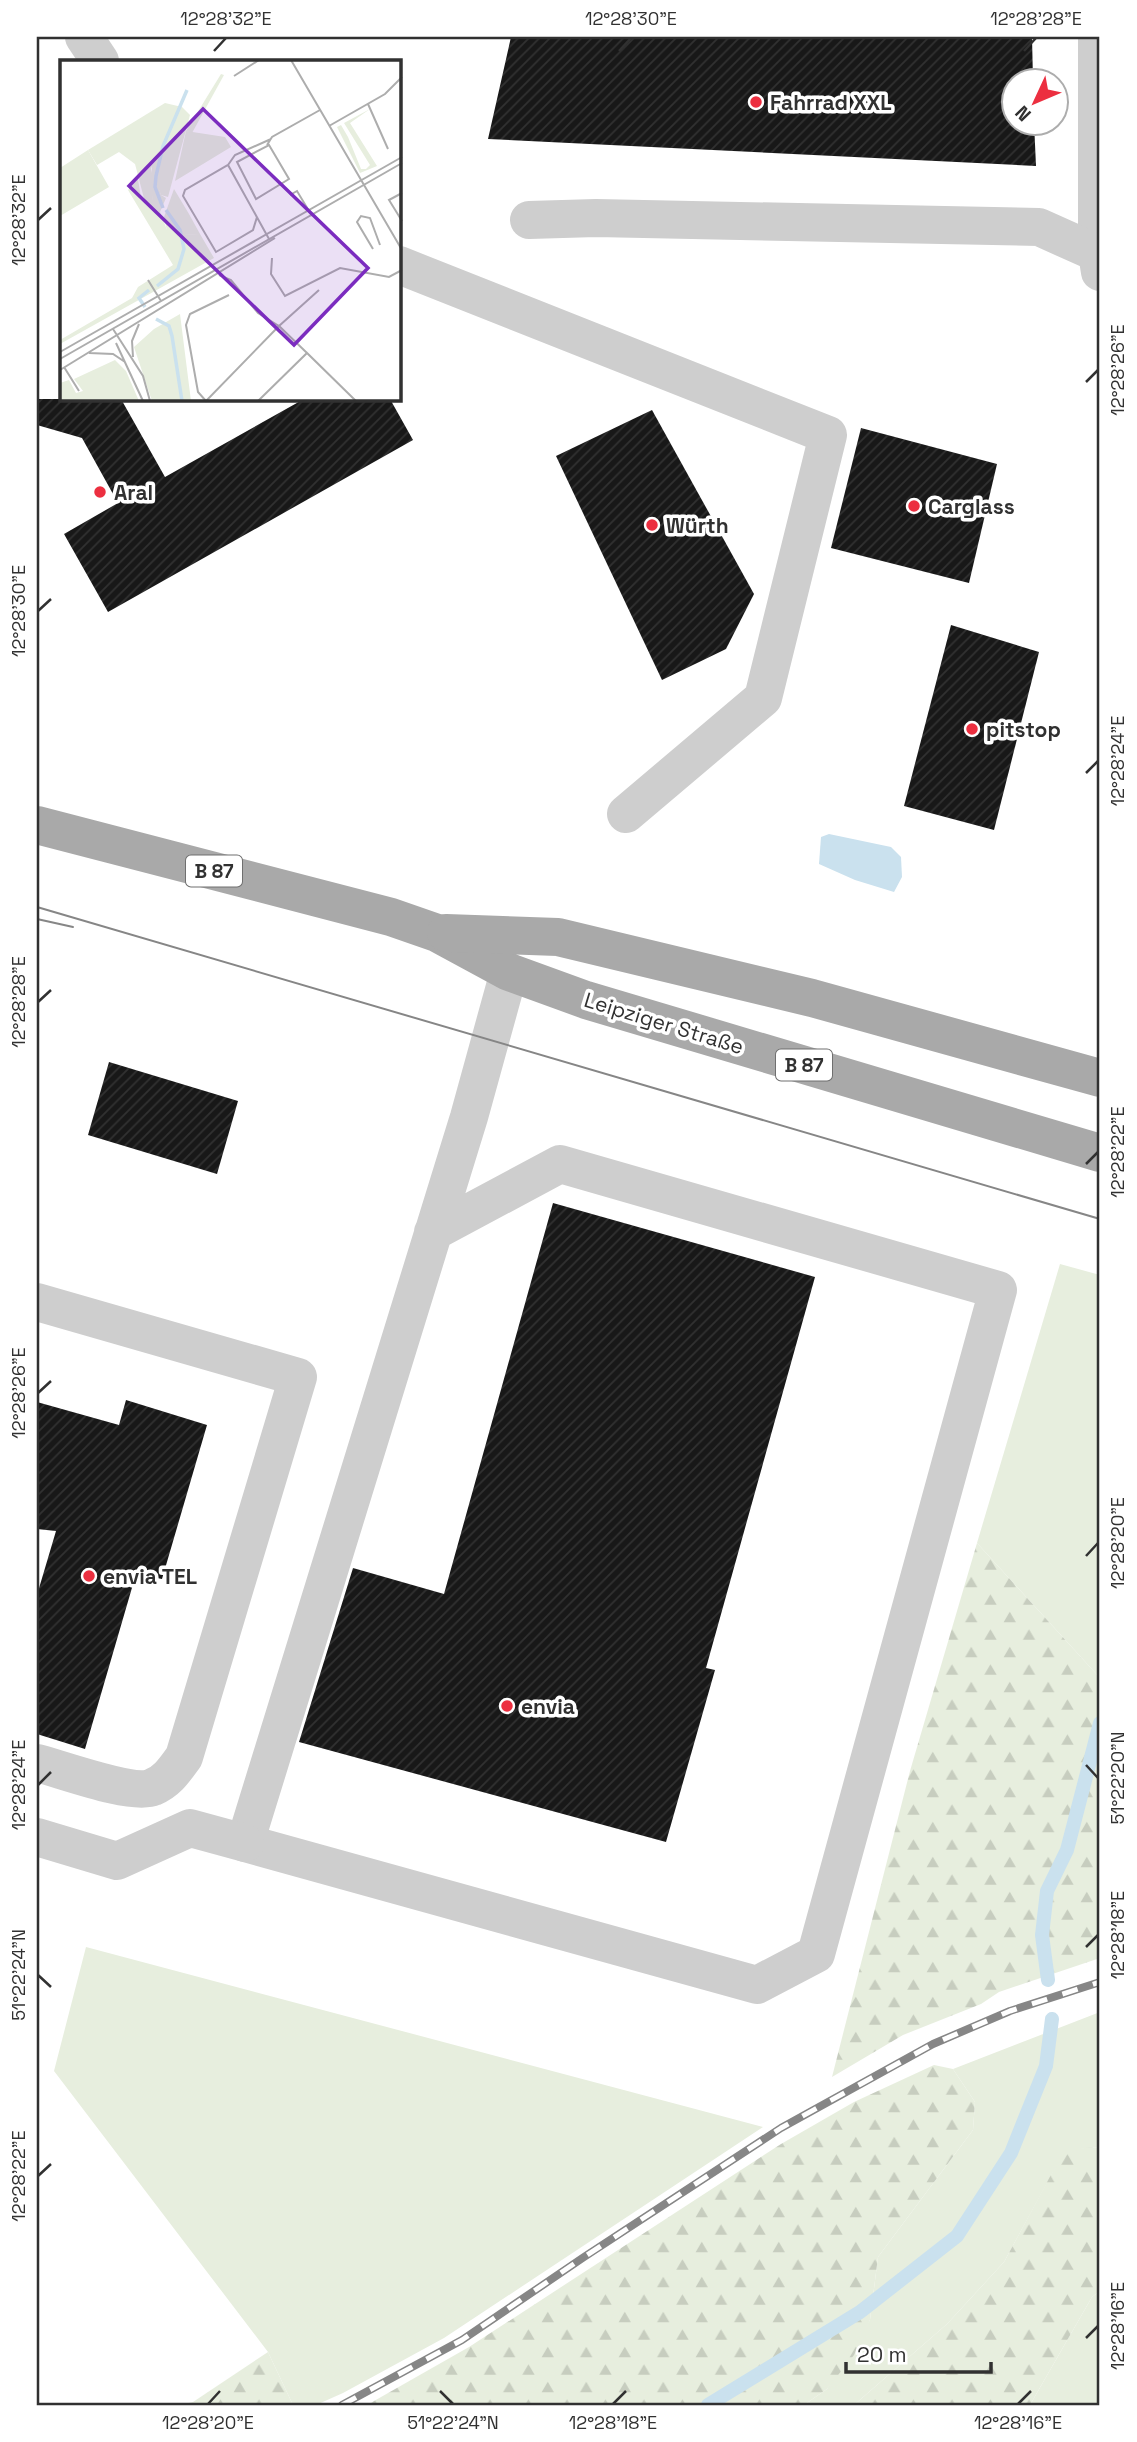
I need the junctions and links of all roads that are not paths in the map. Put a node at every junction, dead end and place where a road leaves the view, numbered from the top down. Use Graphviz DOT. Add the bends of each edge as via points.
graph roads {
  1 [pos="84,37"];
  2 [pos="1097,37"];
  3 [pos="99,60"];
  4 [pos="529,220"];
  5 [pos="1099,259"];
  6 [pos="401,266"];
  7 [pos="626,814"];
  8 [pos="37,825"];
  9 [pos="437,933"];
  10 [pos="509,972"];
  11 [pos="1100,1078"];
  12 [pos="1100,1153"];
  13 [pos="433,1232"];
  14 [pos="37,1302"];
  15 [pos="37,1763"];
  16 [pos="37,1837"];
  17 [pos="244,1843"];
  1 -- 3 [label="lane"];
  2 -- 5 [label="lane"];
  4 -- 5 [label="lane" via="1039,227"];
  6 -- 7 [label="lane" via="828,435 763,698"];
  8 -- 9 [label="main road, Leipziger Straße / B 87"];
  9 -- 10 [label="main road, Leipziger Straße / B 87"];
  9 -- 11 [label="main road, Leipziger Straße / B 87" via="558,937 811,998"];
  10 -- 12 [label="main road, Leipziger Straße / B 87" via="586,1000"];
  10 -- 13 [label="lane"];
  13 -- 17 [label="lane"];
  13 -- 17 [label="lane" via="560,1164 998,1290 816,1954 757,1984"];
  14 -- 15 [label="lane" via="298,1377 184,1757 170,1777 151,1788 131,1790"];
  16 -- 17 [label="lane" via="117,1861 190,1828"];
}
